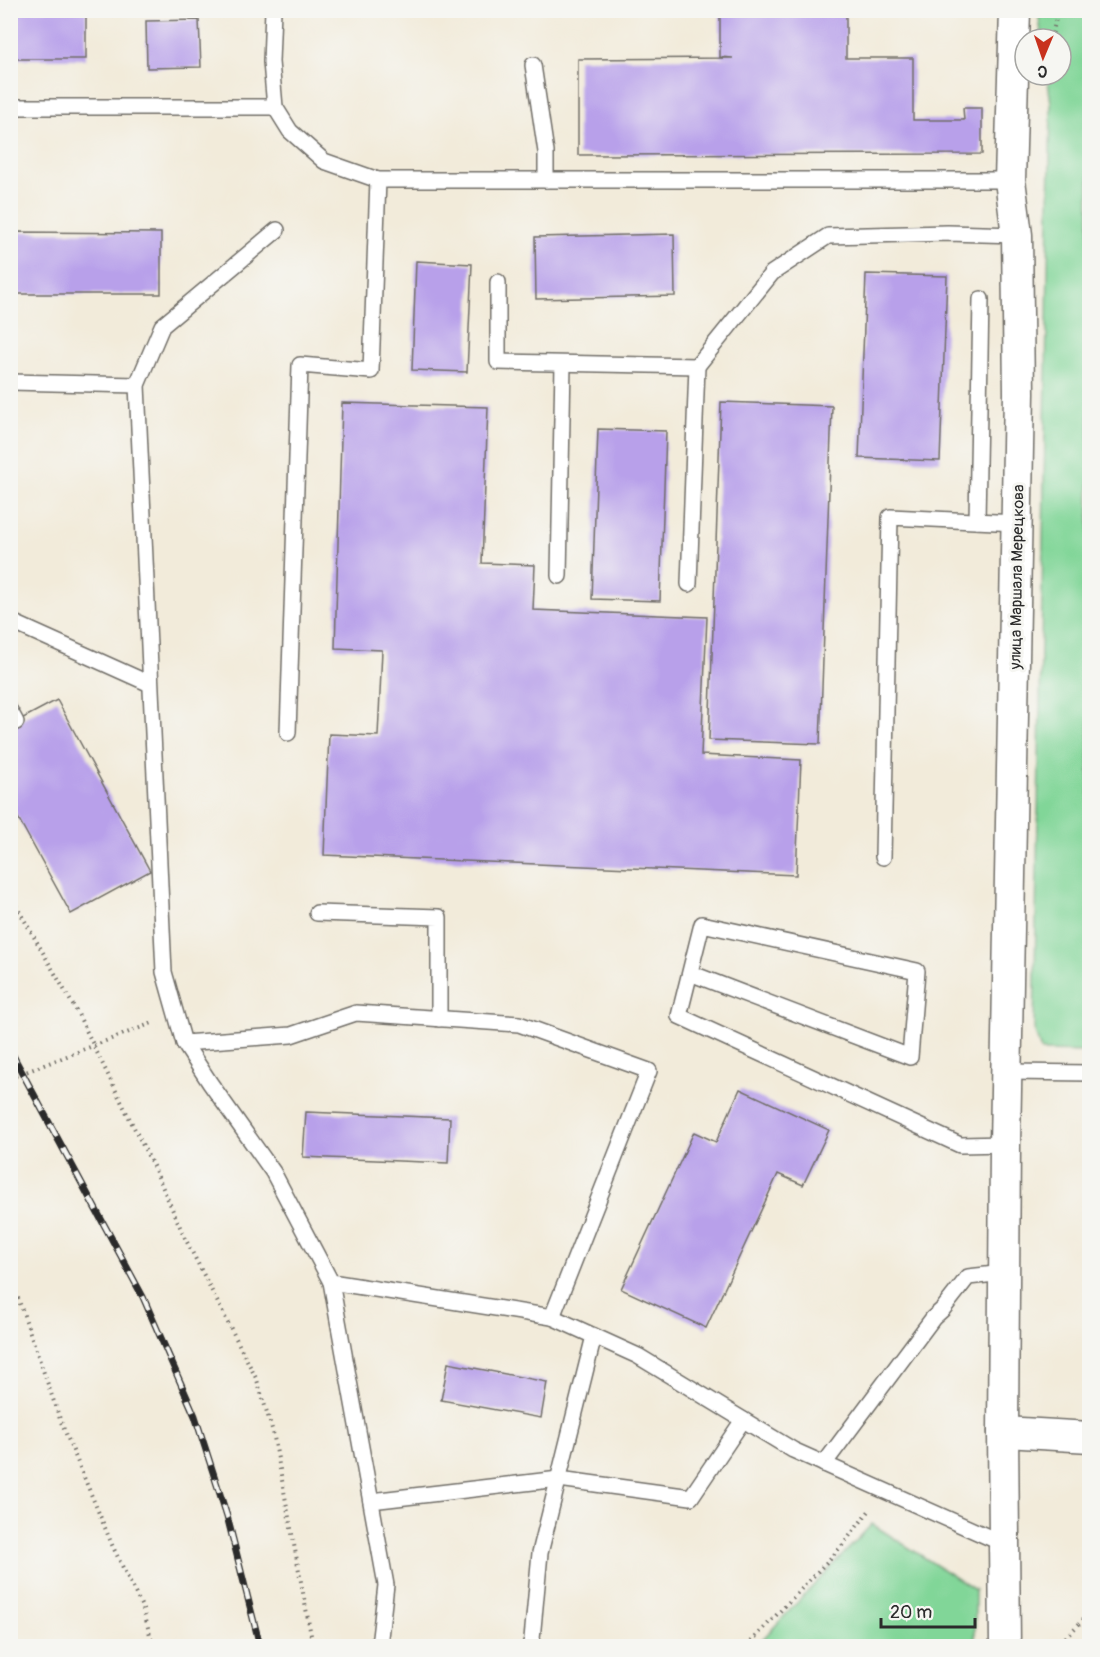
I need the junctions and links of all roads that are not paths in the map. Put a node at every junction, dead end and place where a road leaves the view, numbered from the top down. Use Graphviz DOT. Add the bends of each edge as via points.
graph roads {
  1 [pos="273,10"];
  2 [pos="1015,10"];
  3 [pos="533,65"];
  4 [pos="10,107"];
  5 [pos="275,107"];
  6 [pos="378,180"];
  7 [pos="546,180"];
  8 [pos="1010,180"];
  9 [pos="277,230"];
  10 [pos="1017,235"];
  11 [pos="498,282"];
  12 [pos="981,299"];
  13 [pos="563,364"];
  14 [pos="697,366"];
  15 [pos="10,382"];
  16 [pos="136,384"];
  17 [pos="976,521"];
  18 [pos="1017,523"];
  19 [pos="559,576"];
  20 [pos="689,584"];
  21 [pos="10,621"];
  22 [pos="150,684"];
  23 [pos="288,733"];
  24 [pos="882,857"];
  25 [pos="317,913"];
  26 [pos="690,973"];
  27 [pos="439,1019"];
  28 [pos="184,1043"];
  29 [pos="1007,1072"];
  30 [pos="1089,1074"];
  31 [pos="1005,1144"];
  32 [pos="1004,1273"];
  33 [pos="331,1282"];
  34 [pos="552,1317"];
  35 [pos="594,1336"];
  36 [pos="743,1420"];
  37 [pos="1003,1432"];
  38 [pos="1089,1437"];
  39 [pos="824,1464"];
  40 [pos="559,1479"];
  41 [pos="371,1501"];
  42 [pos="1004,1544"];
  43 [pos="379,1647"];
  44 [pos="530,1647"];
  45 [pos="1005,1647"];
  1 -- 5 [label="lane" via="271,62"];
  2 -- 8 [label="street, улица Маршала Мерецкова"];
  3 -- 7 [label="lane" via="546,152"];
  4 -- 5 [label="lane"];
  5 -- 6 [label="lane" via="290,131 324,161"];
  6 -- 7 [label="lane"];
  6 -- 23 [label="lane" via="372,371 300,365"];
  7 -- 8 [label="lane"];
  8 -- 10 [label="street, улица Маршала Мерецкова"];
  9 -- 16 [label="lane" via="162,326"];
  10 -- 14 [label="lane" via="828,236 772,273"];
  10 -- 18 [label="street, улица Маршала Мерецкова"];
  11 -- 13 [label="lane" via="498,362"];
  12 -- 17 [label="lane"];
  13 -- 14 [label="lane"];
  13 -- 19 [label="lane"];
  14 -- 20 [label="lane"];
  15 -- 16 [label="lane"];
  16 -- 22 [label="lane"];
  17 -- 18 [label="lane"];
  17 -- 24 [label="lane" via="890,518"];
  18 -- 29 [label="street, улица Маршала Мерецкова"];
  21 -- 22 [label="lane"];
  22 -- 28 [label="lane" via="164,972"];
  25 -- 27 [label="lane" via="439,917"];
  26 -- 26 [label="lane" via="702,924 917,971 910,1057"];
  26 -- 31 [label="lane" via="679,1016 960,1145"];
  27 -- 28 [label="lane" via="356,1013 291,1035"];
  27 -- 34 [label="lane" via="519,1024 649,1071"];
  28 -- 33 [label="lane" via="273,1172"];
  29 -- 30 [label="lane"];
  29 -- 31 [label="street, улица Маршала Мерецкова"];
  31 -- 32 [label="street, улица Маршала Мерецкова"];
  32 -- 37 [label="street, улица Маршала Мерецкова"];
  32 -- 39 [label="lane" via="968,1277"];
  33 -- 34 [label="lane"];
  33 -- 41 [label="lane"];
  34 -- 35 [label="lane"];
  35 -- 36 [label="lane" via="638,1356"];
  35 -- 40 [label="lane"];
  36 -- 39 [label="lane"];
  36 -- 40 [label="lane" via="691,1497"];
  37 -- 38 [label="street"];
  37 -- 42 [label="street, улица Маршала Мерецкова"];
  39 -- 42 [label="lane"];
  40 -- 41 [label="lane"];
  40 -- 44 [label="lane" via="540,1553"];
  41 -- 43 [label="lane" via="386,1585"];
  42 -- 45 [label="street, улица Маршала Мерецкова"];
}
